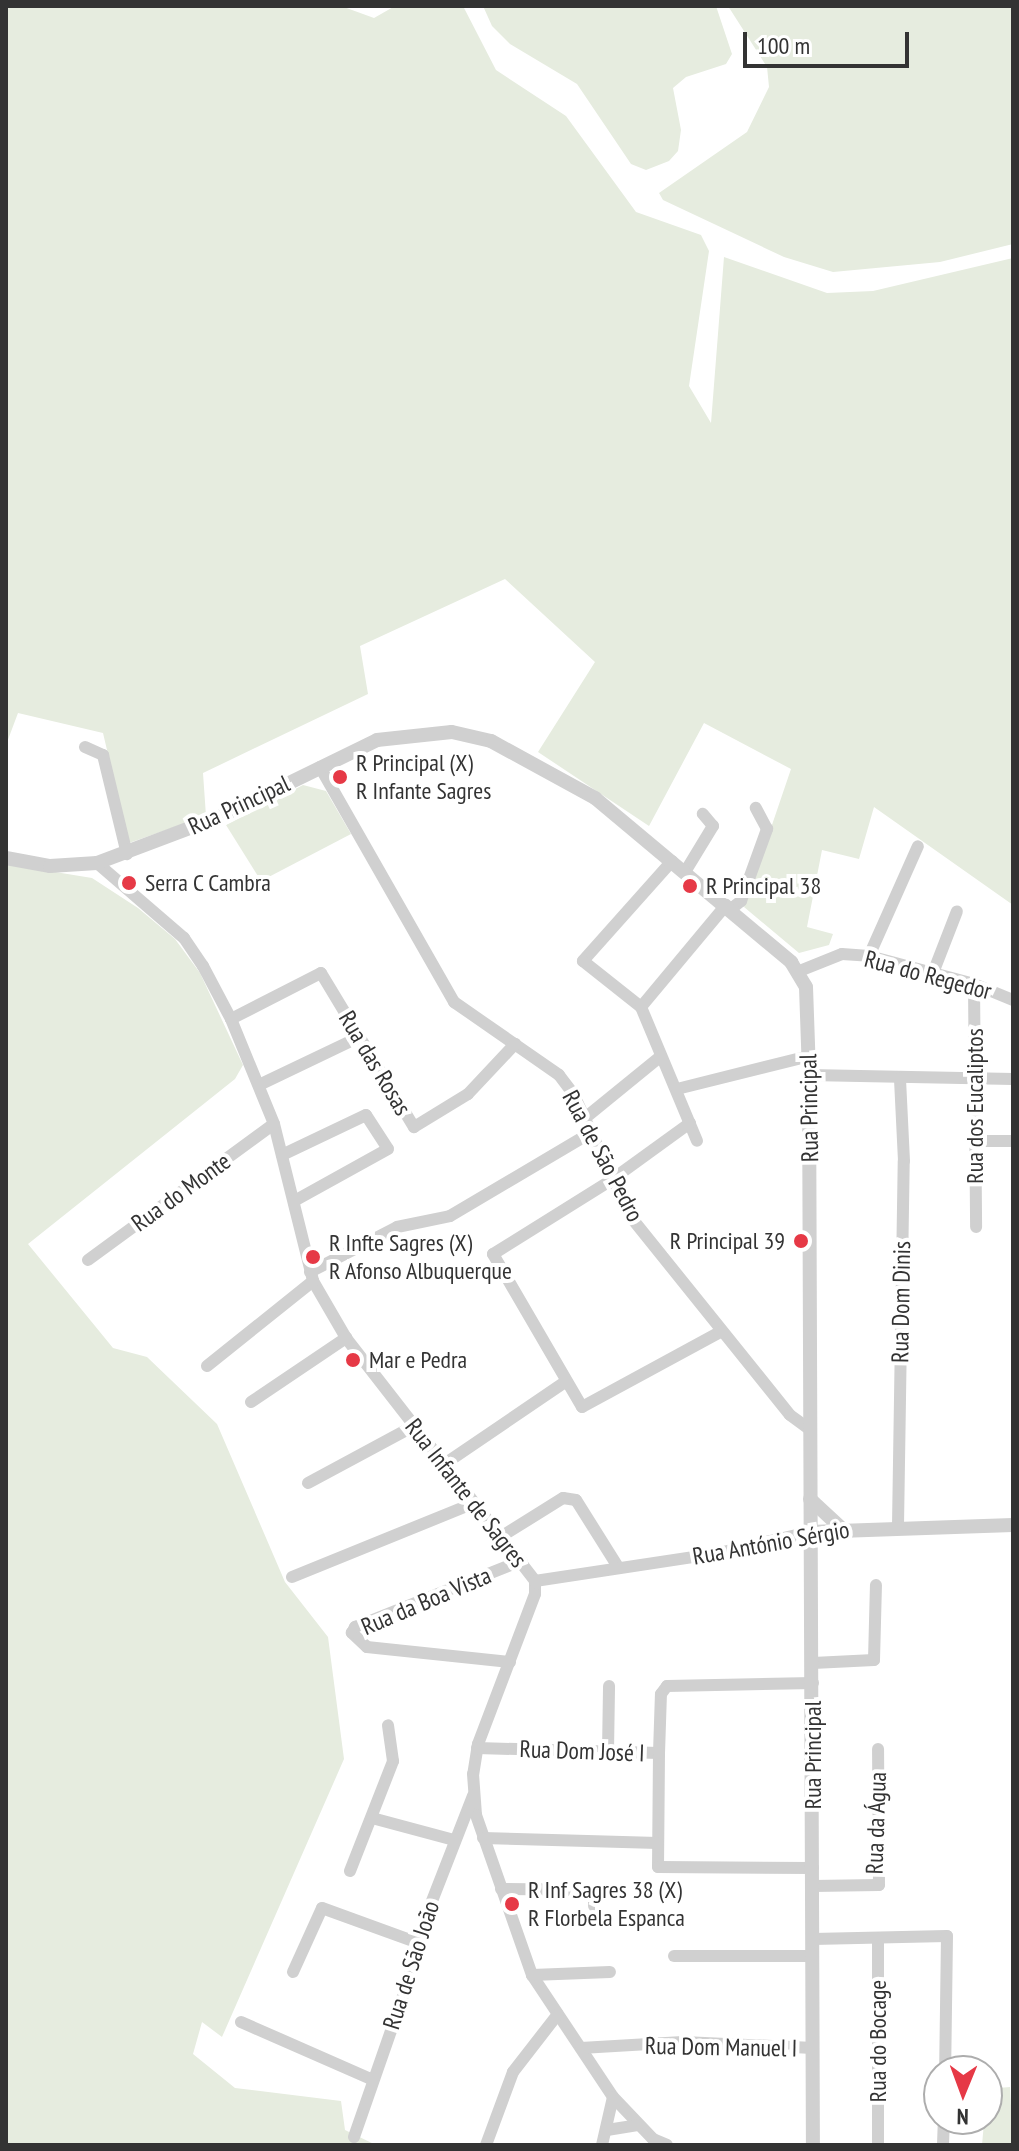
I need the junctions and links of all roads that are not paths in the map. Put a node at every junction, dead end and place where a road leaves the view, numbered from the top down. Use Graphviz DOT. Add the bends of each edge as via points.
graph roads {
  1 [pos="85,747"];
  2 [pos="320,767"];
  3 [pos="756,808"];
  4 [pos="703,814"];
  5 [pos="918,846"];
  6 [pos="127,854"];
  7 [pos="6,858"];
  8 [pos="672,861"];
  9 [pos="97,863"];
  10 [pos="685,872"];
  11 [pos="728,907"];
  12 [pos="957,911"];
  13 [pos="869,956"];
  14 [pos="797,972"];
  15 [pos="933,973"];
  16 [pos="974,984"];
  17 [pos="1013,1000"];
  18 [pos="641,1007"];
  19 [pos="231,1019"];
  20 [pos="359,1037"];
  21 [pos="515,1044"];
  22 [pos="661,1056"];
  23 [pos="809,1056"];
  24 [pos="809,1075"];
  25 [pos="900,1078"];
  26 [pos="975,1078"];
  27 [pos="1013,1079"];
  28 [pos="259,1085"];
  29 [pos="677,1089"];
  30 [pos="585,1118"];
  31 [pos="690,1123"];
  32 [pos="274,1124"];
  33 [pos="592,1132"];
  34 [pos="697,1141"];
  35 [pos="975,1141"];
  36 [pos="1013,1141"];
  37 [pos="282,1155"];
  38 [pos="610,1181"];
  39 [pos="294,1201"];
  40 [pos="976,1227"];
  41 [pos="88,1260"];
  42 [pos="311,1276"];
  43 [pos="722,1331"];
  44 [pos="346,1338"];
  45 [pos="207,1366"];
  46 [pos="565,1382"];
  47 [pos="251,1402"];
  48 [pos="414,1426"];
  49 [pos="811,1430"];
  50 [pos="443,1465"];
  51 [pos="308,1483"];
  52 [pos="810,1499"];
  53 [pos="474,1503"];
  54 [pos="1011,1525"];
  55 [pos="898,1526"];
  56 [pos="840,1527"];
  57 [pos="810,1532"];
  58 [pos="502,1536"];
  59 [pos="521,1561"];
  60 [pos="618,1567"];
  61 [pos="292,1577"];
  62 [pos="535,1581"];
  63 [pos="876,1585"];
  64 [pos="510,1662"];
  65 [pos="813,1663"];
  66 [pos="813,1683"];
  67 [pos="609,1686"];
  68 [pos="388,1725"];
  69 [pos="477,1748"];
  70 [pos="878,1749"];
  71 [pos="608,1752"];
  72 [pos="659,1753"];
  73 [pos="473,1796"];
  74 [pos="372,1818"];
  75 [pos="483,1838"];
  76 [pos="454,1840"];
  77 [pos="658,1843"];
  78 [pos="813,1868"];
  79 [pos="350,1871"];
  80 [pos="813,1886"];
  81 [pos="501,1889"];
  82 [pos="594,1906"];
  83 [pos="878,1938"];
  84 [pos="813,1939"];
  85 [pos="416,1942"];
  86 [pos="674,1956"];
  87 [pos="813,1956"];
  88 [pos="293,1972"];
  89 [pos="610,1972"];
  90 [pos="532,1975"];
  91 [pos="558,2014"];
  92 [pos="241,2022"];
  93 [pos="581,2048"];
  94 [pos="813,2048"];
  95 [pos="945,2055"];
  96 [pos="373,2080"];
  97 [pos="613,2097"];
  98 [pos="638,2125"];
  99 [pos="607,2130"];
  100 [pos="354,2137"];
  101 [pos="486,2145"];
  102 [pos="602,2145"];
  103 [pos="667,2145"];
  104 [pos="813,2145"];
  105 [pos="878,2145"];
  1 -- 6 [label="street" via="103,755"];
  2 -- 6 [label="street, Rua Principal" via="224,815"];
  2 -- 8 [label="street, Rua Principal" via="377,740 415,734 452,732 491,741 595,798"];
  2 -- 21 [label="street, Rua de São Pedro" via="454,1002"];
  3 -- 11 [label="street" via="767,829 741,901"];
  4 -- 10 [label="street" via="713,826"];
  5 -- 13 [label="street"];
  6 -- 9 [label="street, Rua Principal"];
  7 -- 9 [label="street, Rua Principal" via="50,866"];
  8 -- 10 [label="street, Rua Principal"];
  8 -- 18 [label="street" via="583,961"];
  9 -- 19 [label="street, Rua Infante de Sagres" via="184,938"];
  10 -- 11 [label="street, Rua Principal"];
  11 -- 14 [label="street, Rua Principal"];
  11 -- 18 [label="street"];
  12 -- 15 [label="street"];
  13 -- 14 [label="street, Rua do Regedor" via="842,954"];
  13 -- 15 [label="street, Rua do Regedor"];
  14 -- 23 [label="street, Rua Principal" via="806,987"];
  15 -- 16 [label="street, Rua do Regedor"];
  16 -- 17 [label="street, Rua do Regedor"];
  16 -- 26 [label="street, Rua dos Eucaliptos"];
  18 -- 22 [label="street"];
  19 -- 20 [label="street, Rua das Rosas" via="321,973"];
  19 -- 28 [label="street, Rua Infante de Sagres"];
  20 -- 21 [label="street, Rua das Rosas" via="414,1127 468,1094"];
  20 -- 28 [label="street"];
  21 -- 30 [label="street, Rua de São Pedro" via="559,1075"];
  22 -- 29 [label="street"];
  22 -- 30 [label="street"];
  23 -- 24 [label="street, Rua Principal"];
  23 -- 29 [label="street"];
  24 -- 25 [label="street"];
  24 -- 49 [label="street, Rua Principal"];
  25 -- 26 [label="street"];
  25 -- 55 [label="street, Rua Dom Dinis" via="904,1161"];
  26 -- 27 [label="street"];
  26 -- 35 [label="street, Rua dos Eucaliptos"];
  28 -- 32 [label="street, Rua Infante de Sagres"];
  29 -- 31 [label="street"];
  30 -- 33 [label="street, Rua de São Pedro"];
  31 -- 34 [label="street"];
  31 -- 38 [label="street"];
  32 -- 37 [label="street, Rua Infante de Sagres"];
  32 -- 41 [label="street, Rua do Monte"];
  33 -- 38 [label="street, Rua de São Pedro"];
  33 -- 42 [label="street" via="450,1216 397,1227"];
  35 -- 36 [label="street"];
  35 -- 40 [label="street, Rua dos Eucaliptos"];
  37 -- 39 [label="street, Rua Infante de Sagres"];
  37 -- 39 [label="street" via="366,1115 388,1149"];
  38 -- 43 [label="street, Rua de São Pedro" via="630,1216"];
  38 -- 46 [label="street" via="493,1254"];
  39 -- 42 [label="street, Rua Infante de Sagres"];
  42 -- 44 [label="street, Rua Infante de Sagres"];
  42 -- 45 [label="street"];
  43 -- 46 [label="street" via="582,1407"];
  43 -- 49 [label="street, Rua de São Pedro" via="790,1415"];
  44 -- 47 [label="street"];
  44 -- 48 [label="street, Rua Infante de Sagres"];
  46 -- 50 [label="street"];
  48 -- 50 [label="street, Rua Infante de Sagres"];
  48 -- 51 [label="street"];
  49 -- 52 [label="street, Rua Principal"];
  50 -- 53 [label="street, Rua Infante de Sagres"];
  52 -- 56 [label="street"];
  52 -- 57 [label="street, Rua Principal"];
  53 -- 58 [label="street, Rua Infante de Sagres"];
  53 -- 61 [label="street"];
  54 -- 55 [label="street, Rua António Sérgio"];
  55 -- 56 [label="street, Rua António Sérgio"];
  56 -- 57 [label="street, Rua António Sérgio"];
  57 -- 60 [label="street, Rua António Sérgio" via="714,1554"];
  57 -- 65 [label="street, Rua Principal"];
  58 -- 59 [label="street, Rua Infante de Sagres"];
  58 -- 60 [label="street" via="563,1498 576,1500"];
  59 -- 62 [label="street, Rua Infante de Sagres"];
  59 -- 64 [label="street, Rua da Boa Vista" via="355,1627 352,1633 367,1647"];
  60 -- 62 [label="street, Rua António Sérgio"];
  62 -- 64 [label="street, Rua Infante de Sagres"];
  63 -- 65 [label="street" via="874,1660"];
  64 -- 69 [label="street, Rua Infante de Sagres"];
  65 -- 66 [label="street, Rua Principal"];
  66 -- 72 [label="street" via="667,1686 661,1694"];
  66 -- 78 [label="street, Rua Principal"];
  67 -- 71 [label="street"];
  68 -- 74 [label="street" via="393,1761"];
  69 -- 71 [label="street, Rua Dom José I"];
  69 -- 73 [label="street, Rua Infante de Sagres"];
  70 -- 80 [label="street, Rua da Água" via="879,1885"];
  71 -- 72 [label="street, Rua Dom José I"];
  72 -- 77 [label="street, Rua Dom José I"];
  73 -- 75 [label="street, Rua Infante de Sagres"];
  73 -- 76 [label="street, Rua de São João"];
  74 -- 76 [label="street"];
  74 -- 79 [label="street"];
  75 -- 77 [label="street"];
  75 -- 81 [label="street, Rua Infante de Sagres"];
  76 -- 85 [label="street, Rua de São João"];
  77 -- 78 [label="street" via="658,1867"];
  78 -- 80 [label="street, Rua Principal"];
  80 -- 84 [label="street, Rua Principal"];
  81 -- 82 [label="street" via="594,1890"];
  81 -- 90 [label="street, Rua Infante de Sagres"];
  83 -- 84 [label="street"];
  83 -- 95 [label="street" via="947,1936"];
  83 -- 105 [label="street, Rua do Bocage"];
  84 -- 87 [label="street, Rua Principal"];
  85 -- 88 [label="street" via="322,1908"];
  85 -- 96 [label="street, Rua de São João"];
  86 -- 87 [label="street"];
  87 -- 94 [label="street, Rua Principal"];
  89 -- 90 [label="street"];
  90 -- 91 [label="street, Rua Infante de Sagres"];
  91 -- 93 [label="street, Rua Infante de Sagres"];
  91 -- 101 [label="street" via="513,2072"];
  92 -- 96 [label="street"];
  93 -- 94 [label="street, Rua Dom Manuel I" via="683,2042"];
  93 -- 97 [label="street, Rua Infante de Sagres"];
  94 -- 104 [label="street, Rua Principal"];
  96 -- 100 [label="street, Rua de São João"];
  97 -- 98 [label="street, Rua Infante de Sagres"];
  97 -- 99 [label="street"];
  98 -- 99 [label="street"];
  98 -- 103 [label="street, Rua Infante de Sagres"];
  99 -- 102 [label="street"];
}
